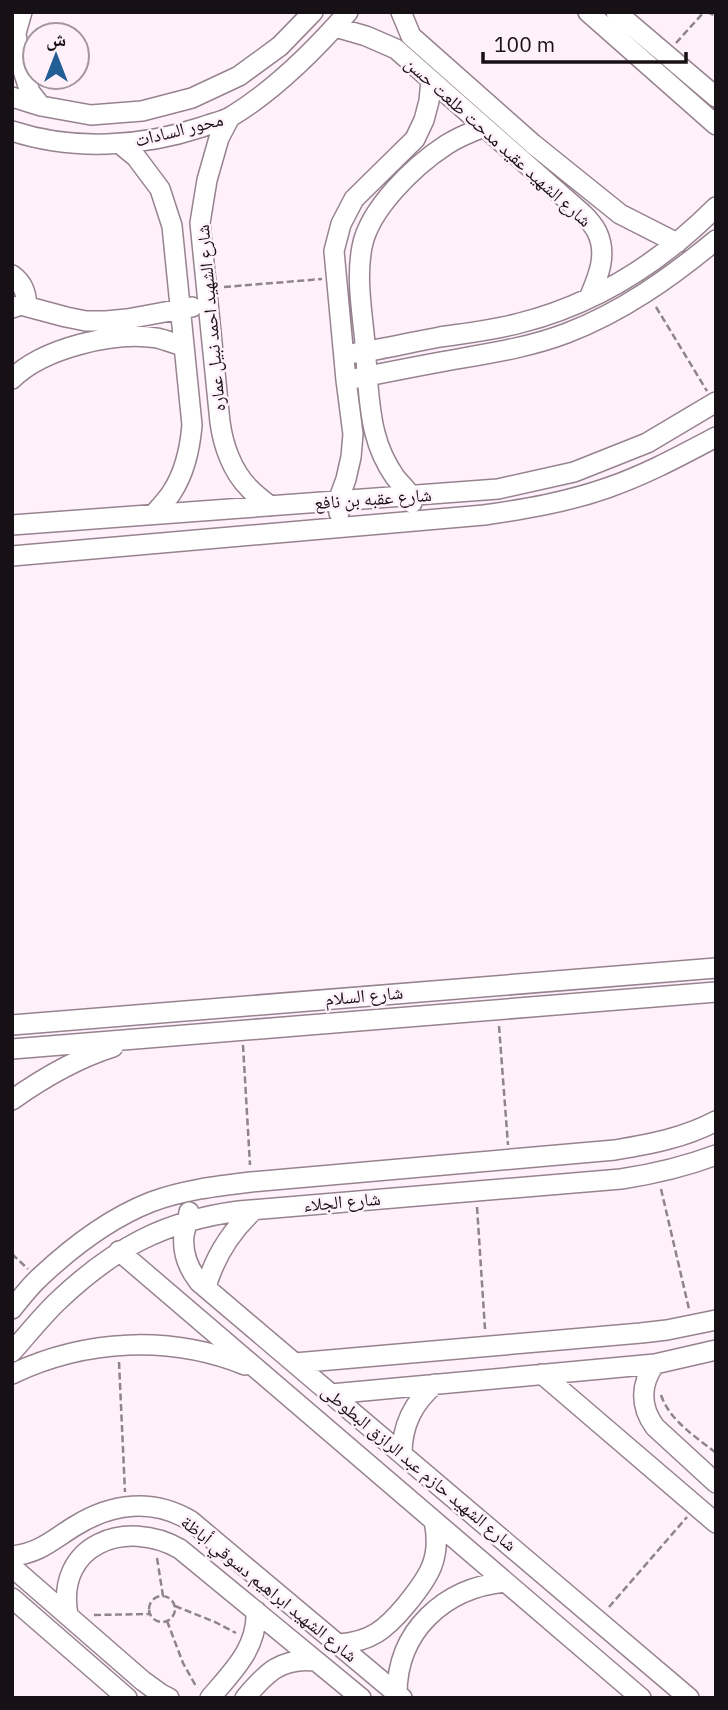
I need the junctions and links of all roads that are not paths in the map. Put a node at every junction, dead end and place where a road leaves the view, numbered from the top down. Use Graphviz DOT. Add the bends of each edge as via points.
graph roads {
  1 [pos="22,12"];
  2 [pos="313,12"];
  3 [pos="401,12"];
  4 [pos="588,12"];
  5 [pos="616,12"];
  6 [pos="341,20"];
  7 [pos="14,36"];
  8 [pos="431,80"];
  9 [pos="12,97"];
  10 [pos="716,97"];
  11 [pos="466,98"];
  12 [pos="41,106"];
  13 [pos="230,117"];
  14 [pos="716,125"];
  15 [pos="484,127"];
  16 [pos="12,131"];
  17 [pos="120,144"];
  18 [pos="716,207"];
  19 [pos="716,240"];
  20 [pos="677,243"];
  21 [pos="12,275"];
  22 [pos="208,297"];
  23 [pos="589,298"];
  24 [pos="20,307"];
  25 [pos="180,308"];
  26 [pos="184,346"];
  27 [pos="366,351"];
  28 [pos="344,354"];
  29 [pos="15,370"];
  30 [pos="368,376"];
  31 [pos="346,380"];
  32 [pos="715,402"];
  33 [pos="716,437"];
  34 [pos="412,496"];
  35 [pos="338,501"];
  36 [pos="271,506"];
  37 [pos="154,514"];
  38 [pos="415,522"];
  39 [pos="12,524"];
  40 [pos="340,528"];
  41 [pos="12,556"];
  42 [pos="716,968"];
  43 [pos="716,992"];
  44 [pos="142,1014"];
  45 [pos="12,1026"];
  46 [pos="144,1039"];
  47 [pos="12,1049"];
  48 [pos="12,1100"];
  49 [pos="716,1121"];
  50 [pos="716,1155"];
  51 [pos="191,1191"];
  52 [pos="254,1210"];
  53 [pos="188,1220"];
  54 [pos="73,1250"];
  55 [pos="119,1251"];
  56 [pos="93,1271"];
  57 [pos="206,1287"];
  58 [pos="12,1309"];
  59 [pos="716,1320"];
  60 [pos="716,1350"];
  61 [pos="12,1352"];
  62 [pos="295,1363"];
  63 [pos="658,1363"];
  64 [pos="256,1370"];
  65 [pos="12,1374"];
  66 [pos="542,1374"];
  67 [pos="435,1384"];
  68 [pos="331,1394"];
  69 [pos="402,1454"];
  70 [pos="716,1483"];
  71 [pos="434,1521"];
  72 [pos="716,1523"];
  73 [pos="75,1526"];
  74 [pos="93,1547"];
  75 [pos="12,1556"];
  76 [pos="12,1566"];
  77 [pos="505,1582"];
  78 [pos="12,1598"];
  79 [pos="256,1611"];
  80 [pos="68,1615"];
  81 [pos="338,1644"];
  82 [pos="316,1661"];
  83 [pos="204,1693"];
  84 [pos="399,1696"];
  85 [pos="127,1698"];
  86 [pos="169,1698"];
  87 [pos="245,1698"];
  88 [pos="361,1698"];
  89 [pos="641,1698"];
  90 [pos="689,1698"];
  1 -- 7 [label="street"];
  2 -- 12 [label="street, محور السادات" via="280,46 239,76 192,98 142,111 91,115"];
  3 -- 11 [label="street, شارع الشهيد عقيد مدحت طلعت حسن" via="411,36"];
  4 -- 14 [label="street"];
  5 -- 10 [label="street"];
  6 -- 8 [label="street, شارع الشهيد عقيد مدحت طلعت حسن" via="396,49"];
  6 -- 13 [label="street, محور السادات" via="306,58"];
  7 -- 12 [label="street" via="30,92"];
  8 -- 11 [label="street, شارع الشهيد عقيد مدحت طلعت حسن"];
  8 -- 28 [label="street" via="424,120 415,139 354,199 341,223 334,251"];
  9 -- 12 [label="street, محور السادات"];
  11 -- 15 [label="street, شارع الشهيد عقيد مدحت طلعت حسن"];
  11 -- 20 [label="street, شارع الشهيد عقيد مدحت طلعت حسن" via="533,144 620,214"];
  13 -- 17 [label="street, محور السادات" via="194,130"];
  13 -- 22 [label="street, شارع الشهيد احمد نبيل عماره" via="206,180 200,223"];
  15 -- 23 [label="street, شارع الشهيد عقيد مدحت طلعت حسن" via="583,214 597,232 603,255"];
  15 -- 27 [label="street" via="429,157 389,195 373,218 362,244 359,273"];
  16 -- 17 [label="street, محور السادات" via="72,143"];
  17 -- 25 [label="street, شارع الشهيد احمد نبيل عماره" via="160,189 172,226"];
  18 -- 20 [label="street"];
  19 -- 30 [label="street" via="647,292 608,316 565,334 521,348"];
  20 -- 23 [label="street"];
  21 -- 24 [label="street" via="27,295"];
  22 -- 25 [label="street"];
  22 -- 36 [label="street, شارع الشهيد احمد نبيل عماره" via="221,431 230,461 247,487"];
  23 -- 27 [label="street" via="518,324"];
  24 -- 25 [label="street" via="86,321 127,319"];
  25 -- 26 [label="street, شارع الشهيد احمد نبيل عماره"];
  26 -- 29 [label="street" via="158,338 130,337 62,350"];
  26 -- 37 [label="street, شارع الشهيد احمد نبيل عماره" via="190,444 172,492"];
  27 -- 28 [label="street"];
  27 -- 30 [label="street"];
  28 -- 31 [label="street"];
  30 -- 31 [label="street"];
  30 -- 34 [label="street" via="383,456"];
  31 -- 35 [label="street" via="353,433"];
  32 -- 34 [label="street, شارع عقبه بن نافع" via="647,443 574,472 498,489"];
  33 -- 38 [label="street, شارع عقبه بن نافع" via="665,465 570,499"];
  34 -- 35 [label="street, شارع عقبه بن نافع"];
  34 -- 38 [label="street"];
  35 -- 36 [label="street, شارع عقبه بن نافع"];
  35 -- 40 [label="street"];
  36 -- 37 [label="street, شارع عقبه بن نافع"];
  37 -- 39 [label="street, شارع عقبه بن نافع"];
  38 -- 40 [label="street, شارع عقبه بن نافع"];
  40 -- 41 [label="street, شارع عقبه بن نافع"];
  42 -- 44 [label="street, شارع السلام"];
  43 -- 46 [label="street, شارع السلام"];
  44 -- 45 [label="street, شارع السلام"];
  44 -- 46 [label="street"];
  46 -- 47 [label="street, شارع السلام"];
  46 -- 48 [label="street" via="63,1069"];
  49 -- 51 [label="street, شارع الجلاء" via="660,1143 615,1150"];
  50 -- 52 [label="street, شارع الجلاء" via="657,1174 621,1179"];
  51 -- 53 [label="street, شارع الشهيد حازم عبد الرازق البطوطى"];
  51 -- 54 [label="street, شارع الجلاء" via="127,1212"];
  52 -- 53 [label="street, شارع الجلاء"];
  52 -- 57 [label="street" via="223,1245"];
  53 -- 55 [label="street, شارع الجلاء"];
  53 -- 57 [label="street, شارع الشهيد حازم عبد الرازق البطوطى" via="186,1257"];
  54 -- 56 [label="street"];
  54 -- 58 [label="street, شارع الجلاء" via="38,1278"];
  55 -- 56 [label="street, شارع الجلاء"];
  55 -- 64 [label="street, شارع الشهيد حازم عبد الرازق البطوطى"];
  56 -- 61 [label="street, شارع الجلاء" via="58,1301"];
  57 -- 62 [label="street, شارع الشهيد حازم عبد الرازق البطوطى"];
  59 -- 62 [label="street" via="641,1333"];
  60 -- 63 [label="street"];
  62 -- 68 [label="street, شارع الشهيد حازم عبد الرازق البطوطى"];
  63 -- 66 [label="street"];
  63 -- 70 [label="street" via="646,1378 646,1412"];
  64 -- 65 [label="street" via="189,1349 118,1345 65,1354"];
  64 -- 71 [label="street, شارع الشهيد حازم عبد الرازق البطوطى"];
  66 -- 67 [label="street"];
  66 -- 72 [label="street"];
  67 -- 68 [label="street"];
  67 -- 69 [label="street" via="407,1420"];
  68 -- 69 [label="street, شارع الشهيد حازم عبد الرازق البطوطى"];
  69 -- 90 [label="street, شارع الشهيد حازم عبد الرازق البطوطى"];
  71 -- 77 [label="street, شارع الشهيد حازم عبد الرازق البطوطى"];
  71 -- 81 [label="street" via="436,1553 425,1582 389,1625 360,1641"];
  73 -- 74 [label="street"];
  73 -- 75 [label="street, شارع الشهيد ابراهيم دسوقي أباظة" via="43,1548"];
  73 -- 81 [label="street, شارع الشهيد ابراهيم دسوقي أباظة" via="125,1506 174,1512 191,1521"];
  74 -- 79 [label="street, شارع الشهيد ابراهيم دسوقي أباظة" via="131,1535 169,1542"];
  74 -- 80 [label="street" via="70,1577"];
  76 -- 80 [label="street"];
  77 -- 84 [label="street" via="468,1590 436,1609 406,1646 399,1670"];
  77 -- 89 [label="street, شارع الشهيد حازم عبد الرازق البطوطى"];
  78 -- 85 [label="street"];
  79 -- 82 [label="street, شارع الشهيد ابراهيم دسوقي أباظة"];
  79 -- 83 [label="street" via="252,1643 239,1664"];
  80 -- 86 [label="street"];
  81 -- 84 [label="street, شارع الشهيد ابراهيم دسوقي أباظة"];
  82 -- 87 [label="street" via="281,1665 266,1674"];
  82 -- 88 [label="street, شارع الشهيد ابراهيم دسوقي أباظة"];
}
